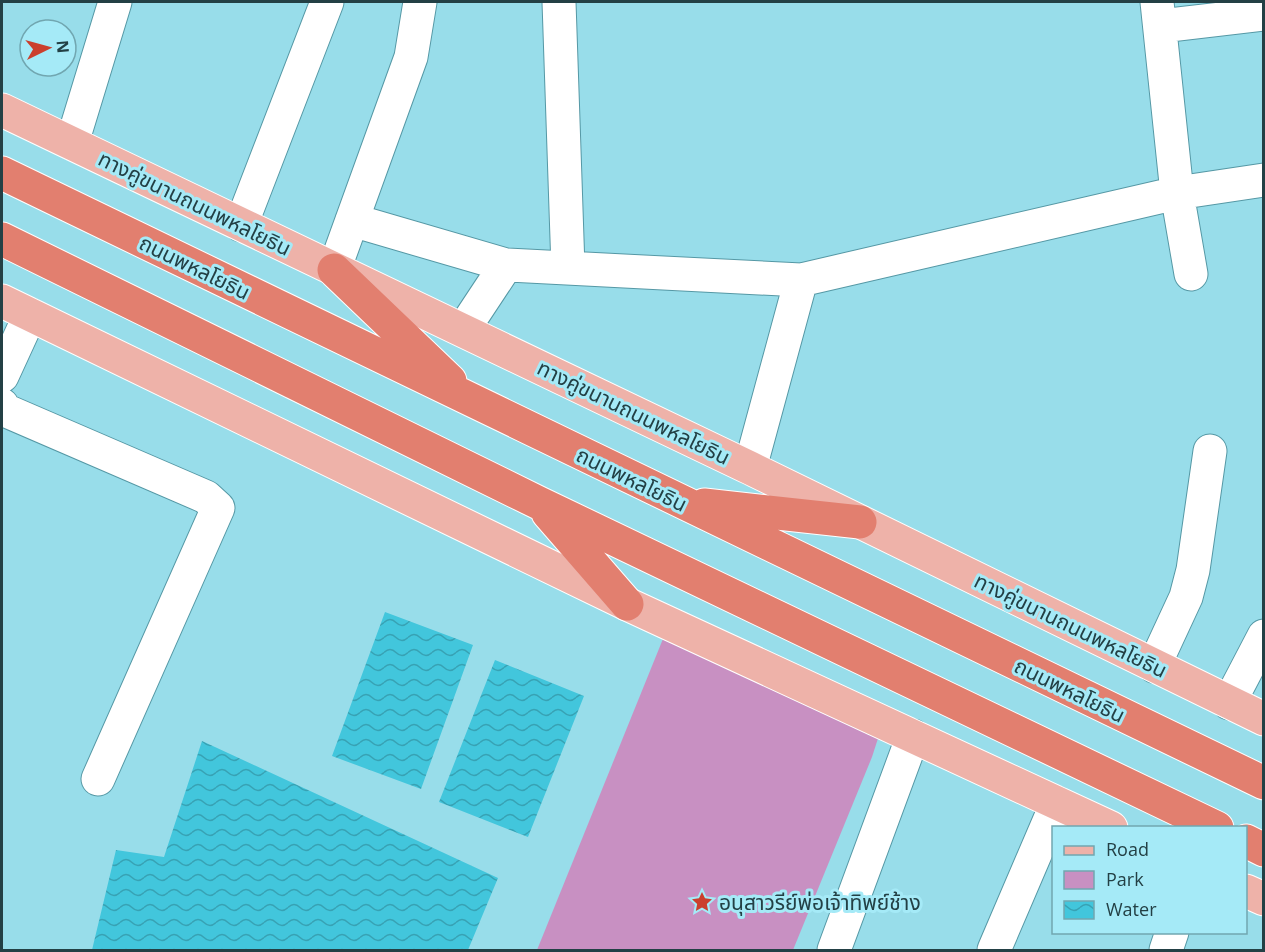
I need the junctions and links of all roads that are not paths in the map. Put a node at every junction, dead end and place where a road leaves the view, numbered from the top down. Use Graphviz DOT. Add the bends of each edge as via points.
graph roads {
  1 [pos="115,2"];
  2 [pos="327,2"];
  3 [pos="420,2"];
  4 [pos="559,2"];
  5 [pos="1159,14"];
  6 [pos="1263,14"];
  7 [pos="2,110"];
  8 [pos="72,143"];
  9 [pos="2,173"];
  10 [pos="1263,180"];
  11 [pos="1177,194"];
  12 [pos="352,220"];
  13 [pos="241,225"];
  14 [pos="2,239"];
  15 [pos="506,265"];
  16 [pos="568,268"];
  17 [pos="334,270"];
  18 [pos="1191,274"];
  19 [pos="801,280"];
  20 [pos="16,308"];
  21 [pos="464,330"];
  22 [pos="2,376"];
  23 [pos="472,402"];
  24 [pos="2,405"];
  25 [pos="1210,451"];
  26 [pos="750,468"];
  27 [pos="539,503"];
  28 [pos="682,503"];
  29 [pos="860,522"];
  30 [pos="627,604"];
  31 [pos="1263,636"];
  32 [pos="1154,666"];
  33 [pos="1229,703"];
  34 [pos="1263,719"];
  35 [pos="913,736"];
  36 [pos="98,779"];
  37 [pos="1263,783"];
  38 [pos="1058,803"];
  39 [pos="1107,826"];
  40 [pos="1213,826"];
  41 [pos="1247,842"];
  42 [pos="1263,850"];
  43 [pos="1247,892"];
  44 [pos="1263,899"];
  45 [pos="1172,934"];
  46 [pos="834,951"];
  47 [pos="994,951"];
  48 [pos="1166,951"];
  1 -- 8 [label="street"];
  2 -- 13 [label="street"];
  3 -- 12 [label="street" via="411,57"];
  4 -- 16 [label="street"];
  5 -- 6 [label="street"];
  5 -- 11 [label="street"];
  7 -- 8 [label="main road, ทางคู่ขนานถนนพหลโยธิน"];
  8 -- 13 [label="main road, ทางคู่ขนานถนนพหลโยธิน"];
  9 -- 23 [label="highway, ถนนพหลโยธิน"];
  10 -- 11 [label="street"];
  11 -- 18 [label="street"];
  11 -- 19 [label="street"];
  12 -- 15 [label="street"];
  12 -- 17 [label="street"];
  13 -- 17 [label="main road, ทางคู่ขนานถนนพหลโยธิน"];
  14 -- 27 [label="highway"];
  15 -- 16 [label="street"];
  15 -- 21 [label="street"];
  16 -- 19 [label="street"];
  17 -- 21 [label="main road, ทางคู่ขนานถนนพหลโยธิน"];
  17 -- 23 [label="highway"];
  19 -- 26 [label="street"];
  20 -- 22 [label="street"];
  20 -- 30 [label="main road"];
  21 -- 26 [label="main road, ทางคู่ขนานถนนพหลโยธิน"];
  23 -- 28 [label="highway, ถนนพหลโยธิน"];
  24 -- 36 [label="street" via="206,497 218,508"];
  25 -- 32 [label="street" via="1186,597"];
  26 -- 29 [label="main road, ทางคู่ขนานถนนพหลโยธิน"];
  27 -- 30 [label="highway"];
  27 -- 40 [label="highway"];
  28 -- 29 [label="highway"];
  28 -- 37 [label="highway, ถนนพหลโยธิน"];
  29 -- 32 [label="main road, ทางคู่ขนานถนนพหลโยธิน"];
  30 -- 35 [label="main road"];
  31 -- 33 [label="street"];
  32 -- 33 [label="main road, ทางคู่ขนานถนนพหลโยธิน"];
  33 -- 34 [label="main road, ทางคู่ขนานถนนพหลโยธิน"];
  35 -- 38 [label="main road"];
  35 -- 46 [label="street"];
  38 -- 39 [label="main road"];
  38 -- 47 [label="street"];
  41 -- 42 [label="highway"];
  43 -- 44 [label="main road"];
  45 -- 48 [label="street"];
}
